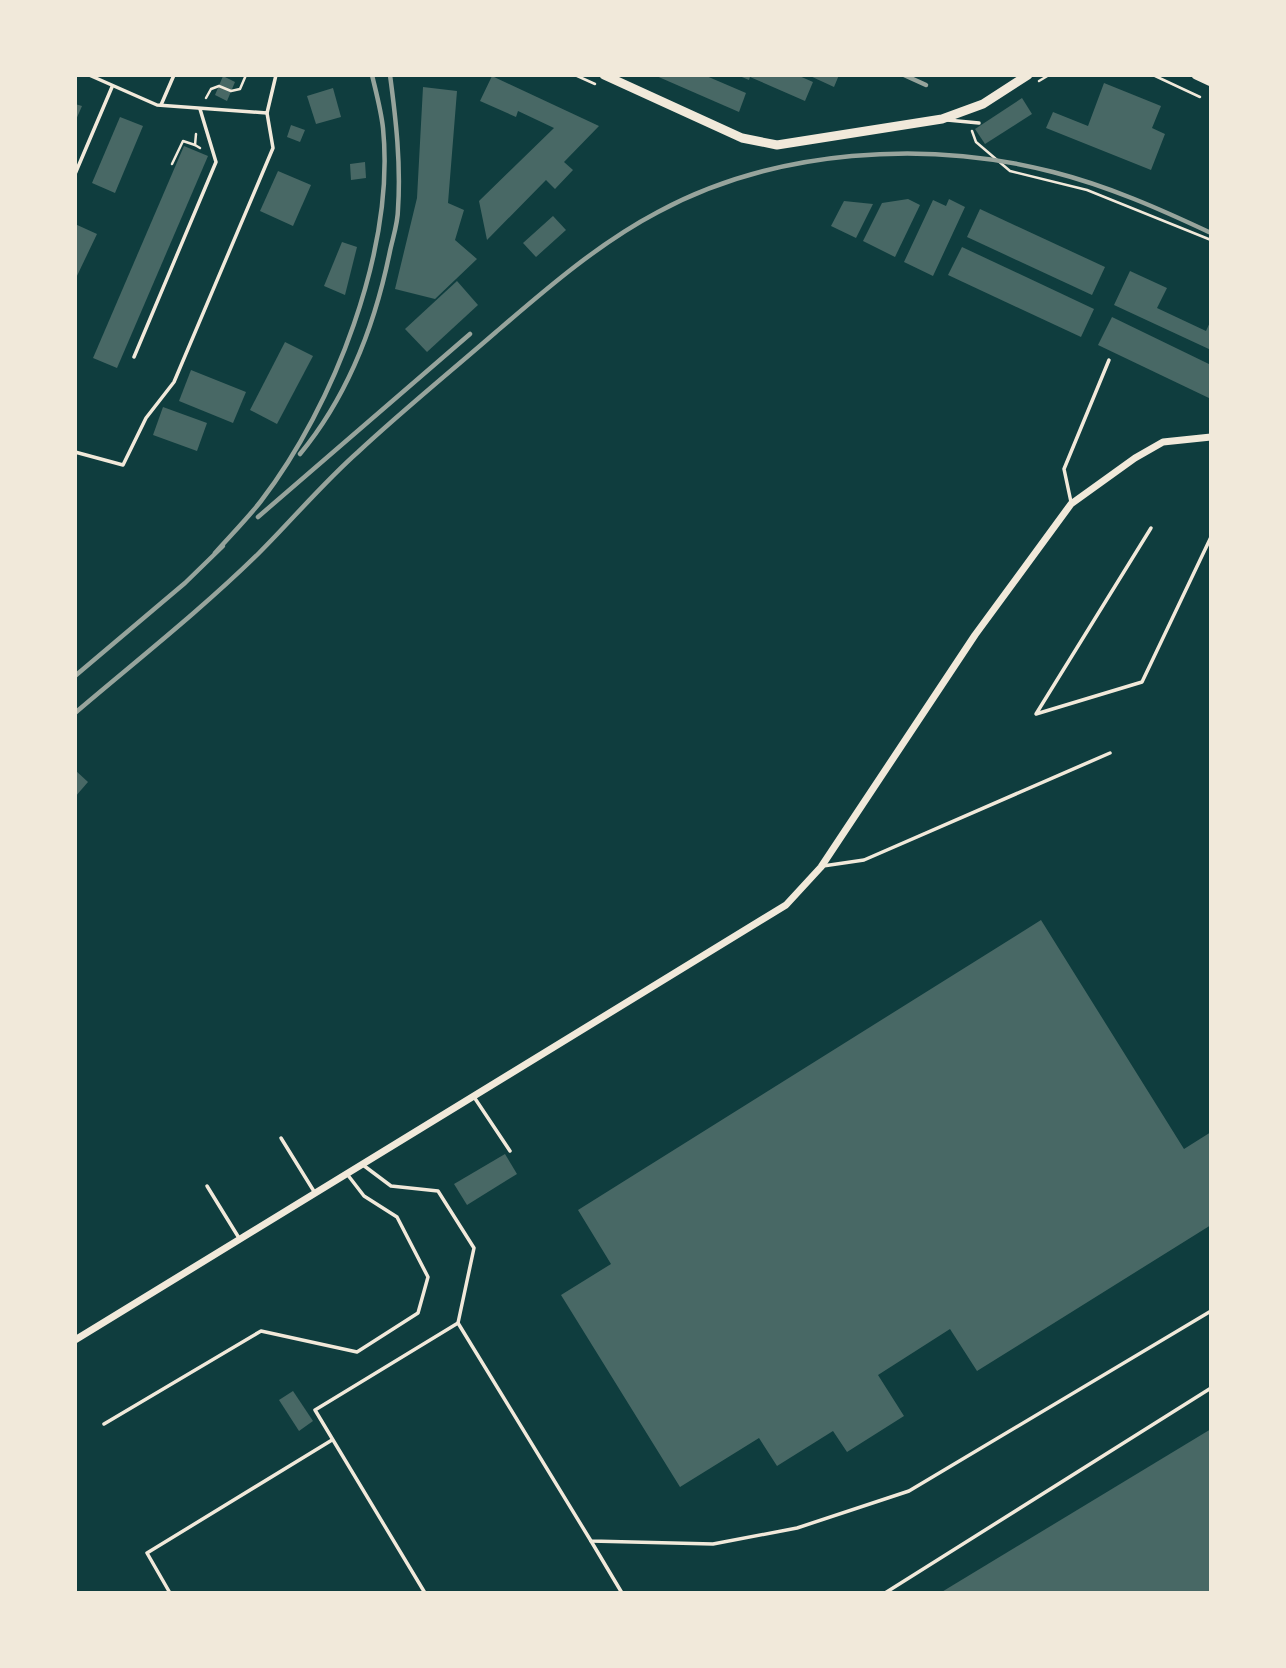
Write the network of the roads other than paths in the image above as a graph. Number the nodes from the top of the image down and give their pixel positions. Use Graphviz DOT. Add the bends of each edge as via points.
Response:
graph roads {
  1 [pos="89,75"];
  2 [pos="174,75"];
  3 [pos="276,75"];
  4 [pos="604,75"];
  5 [pos="1028,75"];
  6 [pos="1196,75"];
  7 [pos="1211,82"];
  8 [pos="112,87"];
  9 [pos="161,105"];
  10 [pos="200,108"];
  11 [pos="267,113"];
  12 [pos="942,119"];
  13 [pos="979,123"];
  14 [pos="75,174"];
  15 [pos="134,357"];
  16 [pos="1109,360"];
  17 [pos="1211,437"];
  18 [pos="75,452"];
  19 [pos="1071,504"];
  20 [pos="1151,528"];
  21 [pos="1211,537"];
  22 [pos="1110,753"];
  23 [pos="821,867"];
  24 [pos="473,1095"];
  25 [pos="281,1138"];
  26 [pos="510,1151"];
  27 [pos="363,1164"];
  28 [pos="347,1174"];
  29 [pos="207,1186"];
  30 [pos="315,1193"];
  31 [pos="239,1239"];
  32 [pos="1211,1311"];
  33 [pos="458,1323"];
  34 [pos="75,1340"];
  35 [pos="1211,1388"];
  36 [pos="104,1424"];
  37 [pos="333,1439"];
  38 [pos="591,1541"];
  39 [pos="170,1593"];
  40 [pos="425,1593"];
  41 [pos="622,1593"];
  42 [pos="885,1593"];
  1 -- 8 [label="lane"];
  2 -- 9 [label="lane"];
  3 -- 11 [label="lane"];
  4 -- 12 [label="street" via="760,143 777,145"];
  5 -- 12 [label="street" via="983,104"];
  6 -- 7 [label="street"];
  8 -- 9 [label="lane"];
  8 -- 14 [label="lane"];
  9 -- 10 [label="lane"];
  10 -- 11 [label="lane"];
  10 -- 15 [label="lane" via="216,162"];
  11 -- 18 [label="lane" via="274,148 174,382 146,418 123,465"];
  12 -- 13 [label="lane"];
  16 -- 19 [label="lane" via="1064,469"];
  17 -- 19 [label="street" via="1163,442"];
  19 -- 23 [label="street" via="975,635"];
  20 -- 21 [label="lane" via="1036,713 1142,682"];
  22 -- 23 [label="lane" via="864,860"];
  23 -- 24 [label="street" via="786,905"];
  24 -- 26 [label="lane"];
  24 -- 27 [label="street"];
  25 -- 30 [label="lane"];
  27 -- 28 [label="street"];
  27 -- 33 [label="lane" via="391,1186 438,1191 474,1248"];
  28 -- 30 [label="street"];
  28 -- 36 [label="lane" via="364,1196 397,1217 428,1278 418,1313 357,1352 261,1331"];
  29 -- 31 [label="lane"];
  30 -- 31 [label="street"];
  31 -- 34 [label="street"];
  32 -- 38 [label="lane" via="909,1490 797,1528 713,1544"];
  33 -- 37 [label="lane" via="315,1410"];
  33 -- 38 [label="lane"];
  35 -- 42 [label="lane"];
  37 -- 39 [label="lane" via="147,1553"];
  37 -- 40 [label="lane"];
  38 -- 41 [label="lane"];
}
